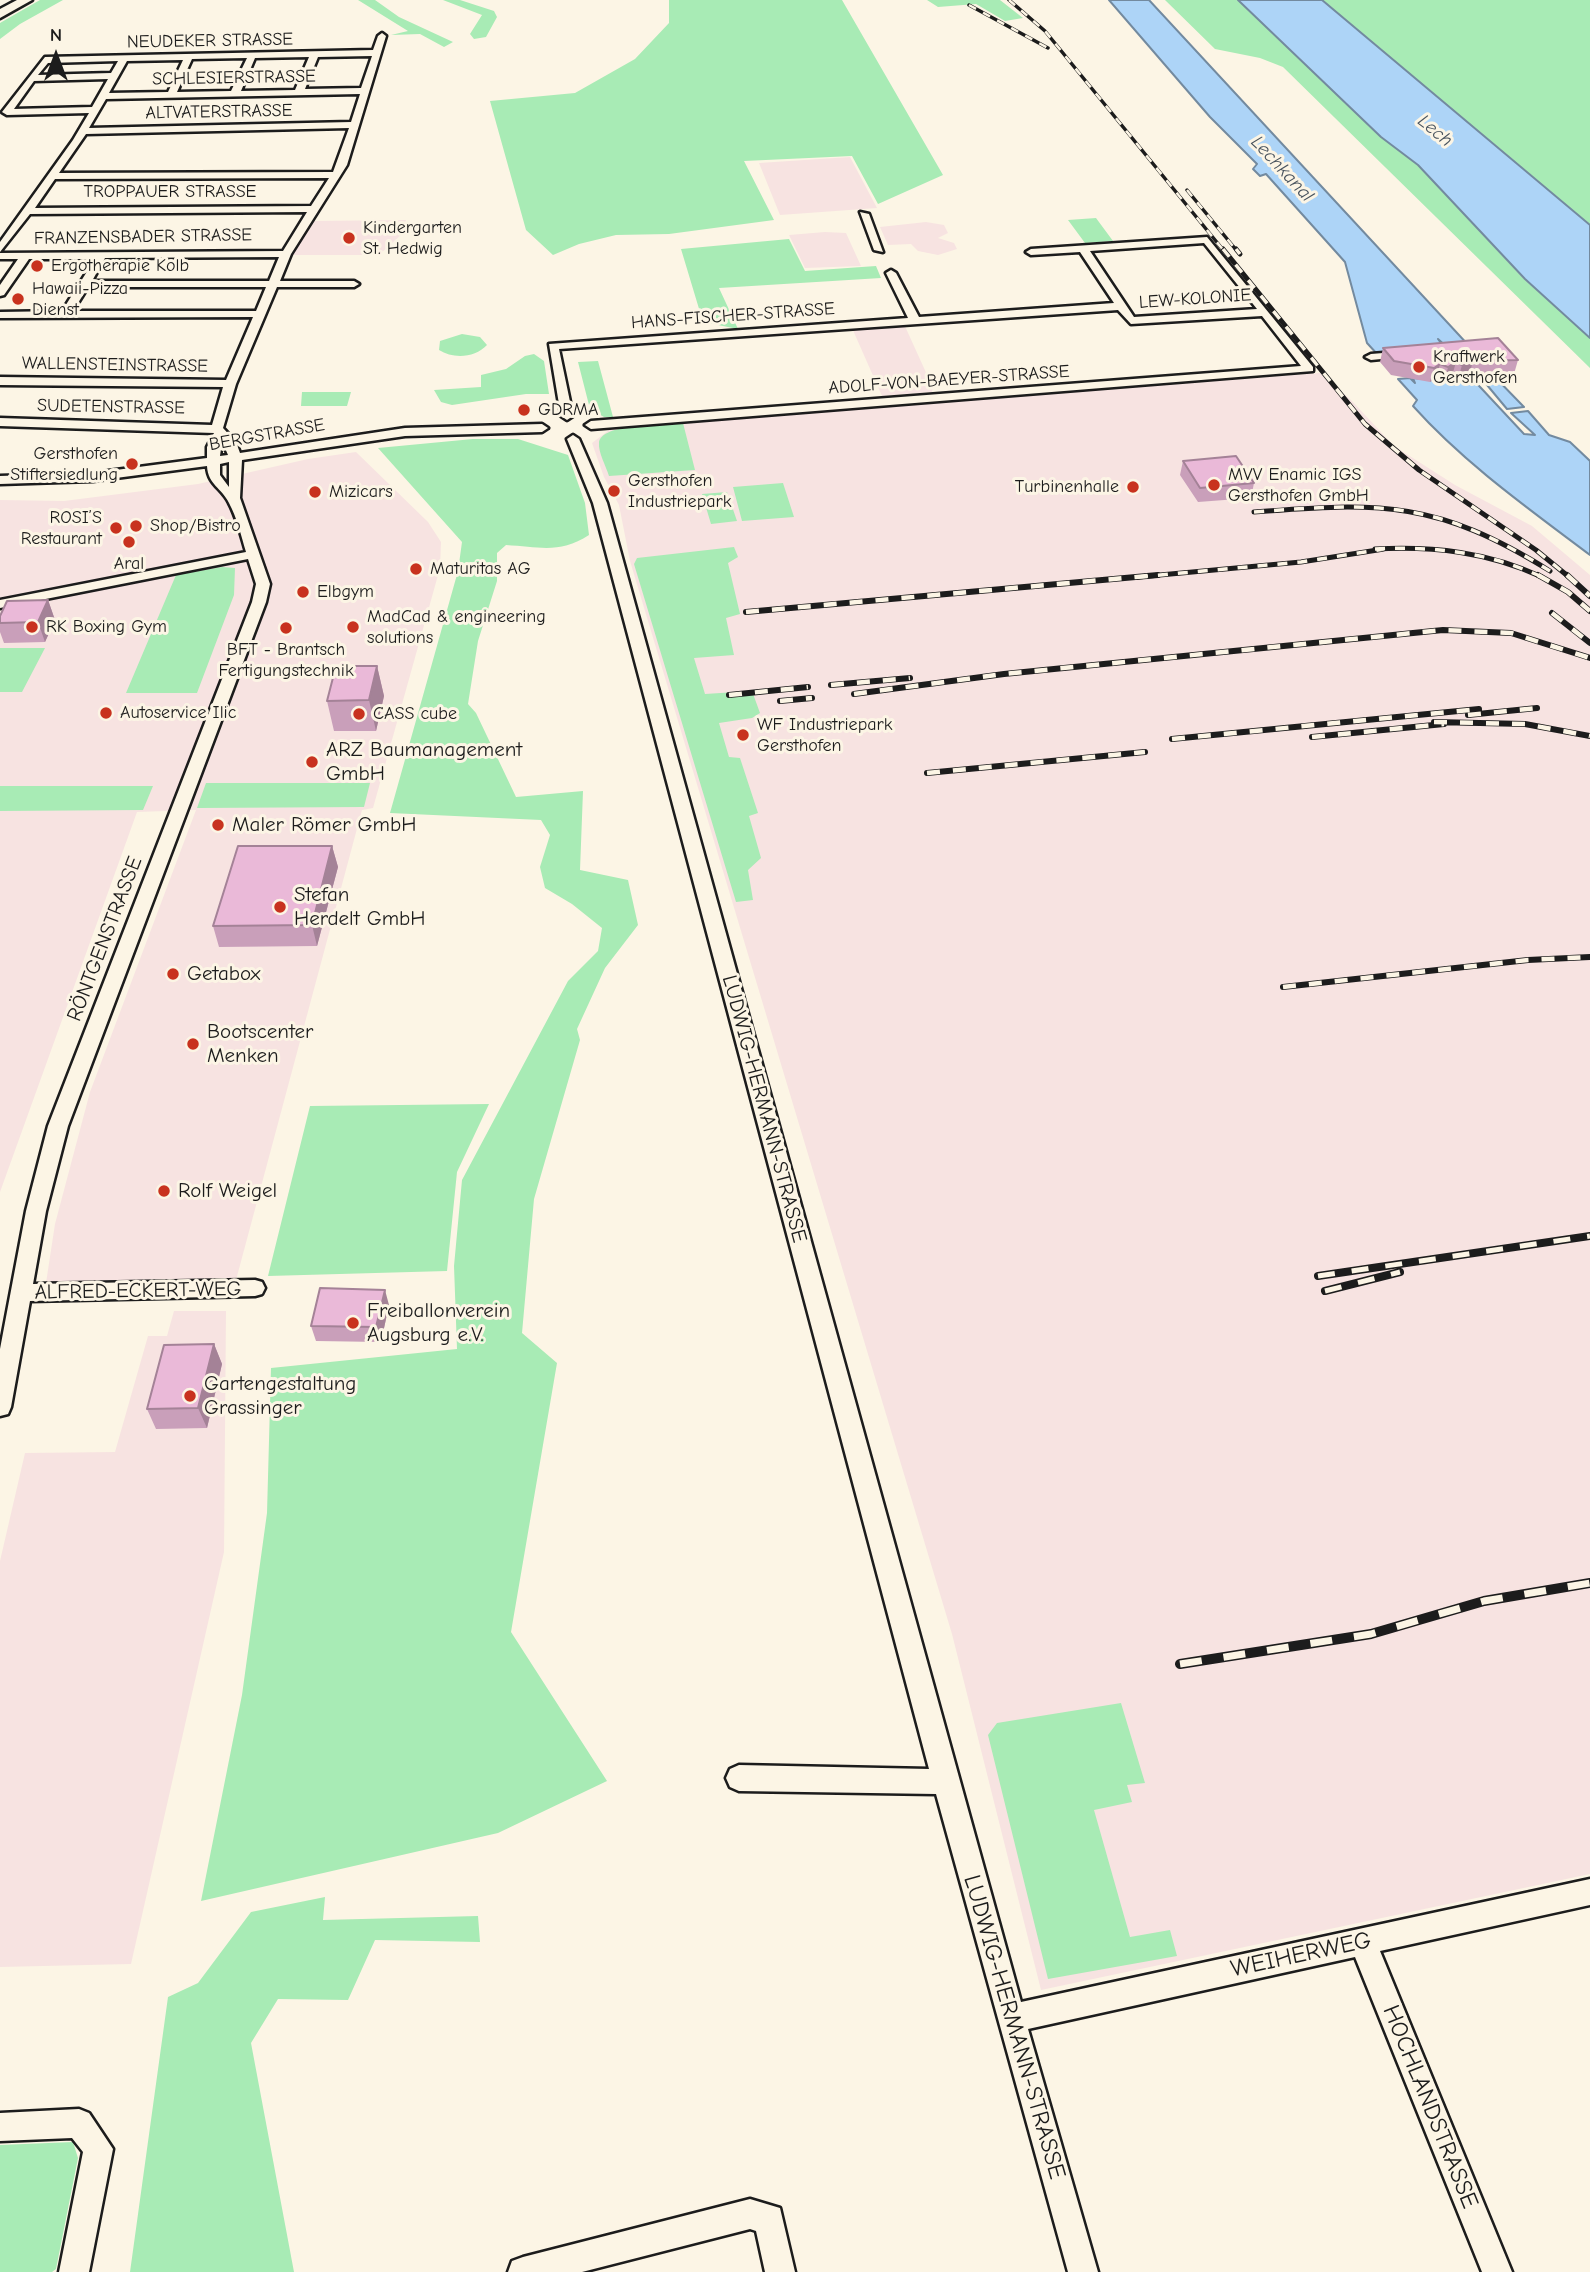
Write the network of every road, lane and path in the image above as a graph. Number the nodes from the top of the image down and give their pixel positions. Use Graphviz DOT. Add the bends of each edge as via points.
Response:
graph roads {
  1 [pos="10,0"];
  2 [pos="26,0"];
  3 [pos="0,5"];
  4 [pos="0,14"];
  5 [pos="382,36"];
  6 [pos="377,53"];
  7 [pos="314,55"];
  8 [pos="252,56"];
  9 [pos="189,57"];
  10 [pos="124,58"];
  11 [pos="113,76"];
  12 [pos="32,78"];
  13 [pos="366,91"];
  14 [pos="299,92"];
  15 [pos="234,93"];
  16 [pos="171,95"];
  17 [pos="103,96"];
  18 [pos="95,110"];
  19 [pos="356,125"];
  20 [pos="83,131"];
  21 [pos="233,160"];
  22 [pos="337,174"];
  23 [pos="225,175"];
  24 [pos="52,176"];
  25 [pos="314,209"];
  26 [pos="26,211"];
  27 [pos="864,214"];
  28 [pos="1083,248"];
  29 [pos="0,249"];
  30 [pos="879,250"];
  31 [pos="1031,252"];
  32 [pos="286,254"];
  33 [pos="102,255"];
  34 [pos="0,256"];
  35 [pos="26,256"];
  36 [pos="891,273"];
  37 [pos="273,283"];
  38 [pos="84,284"];
  39 [pos="354,284"];
  40 [pos="0,293"];
  41 [pos="1122,306"];
  42 [pos="1265,312"];
  43 [pos="260,314"];
  44 [pos="0,315"];
  45 [pos="65,315"];
  46 [pos="915,321"];
  47 [pos="553,346"];
  48 [pos="1424,353"];
  49 [pos="1371,357"];
  50 [pos="1309,369"];
  51 [pos="0,381"];
  52 [pos="230,384"];
  53 [pos="0,422"];
  54 [pos="561,428"];
  55 [pos="219,430"];
  56 [pos="234,459"];
  57 [pos="213,463"];
  58 [pos="0,480"];
  59 [pos="234,498"];
  60 [pos="254,554"];
  61 [pos="0,604"];
  62 [pos="255,1288"];
  63 [pos="20,1293"];
  64 [pos="0,1407"];
  65 [pos="739,1778"];
  66 [pos="945,1782"];
  67 [pos="1590,1892"];
  68 [pos="1363,1942"];
  69 [pos="1013,2018"];
  70 [pos="0,2127"];
  71 [pos="98,2149"];
  72 [pos="566,2267"];
  73 [pos="74,2272"];
  74 [pos="523,2272"];
  75 [pos="780,2272"];
  76 [pos="1083,2272"];
  77 [pos="1497,2272"];
  1 -- 3 [label="highway"];
  2 -- 4 [label="highway"];
  5 -- 6 [label="street"];
  6 -- 7 [label="street, NEUDEKER STRASSE"];
  6 -- 13 [label="street"];
  7 -- 8 [label="street, NEUDEKER STRASSE"];
  7 -- 14 [label="street"];
  8 -- 9 [label="street, NEUDEKER STRASSE"];
  8 -- 15 [label="street"];
  9 -- 10 [label="street, NEUDEKER STRASSE"];
  9 -- 16 [label="street"];
  10 -- 11 [label="street"];
  10 -- 12 [label="street, NEUDEKER STRASSE" via="45,60"];
  11 -- 12 [label="street"];
  11 -- 17 [label="street"];
  12 -- 18 [label="street" via="7,112"];
  13 -- 14 [label="street, SCHLESIERSTRASSE"];
  13 -- 19 [label="street"];
  14 -- 15 [label="street, SCHLESIERSTRASSE"];
  15 -- 16 [label="street, SCHLESIERSTRASSE"];
  16 -- 17 [label="street, SCHLESIERSTRASSE"];
  17 -- 18 [label="street"];
  18 -- 20 [label="street"];
  19 -- 20 [label="street, ALTVATERSTRASSE"];
  19 -- 22 [label="street"];
  20 -- 24 [label="street"];
  21 -- 23 [label="street"];
  22 -- 23 [label="street"];
  22 -- 25 [label="street"];
  23 -- 24 [label="street"];
  24 -- 26 [label="street"];
  25 -- 26 [label="street, TROPPAUER STRASSE"];
  25 -- 32 [label="street"];
  26 -- 29 [label="street"];
  27 -- 30 [label="street"];
  28 -- 31 [label="street, LEW-KOLONIE"];
  28 -- 41 [label="street, LEW-KOLONIE"];
  28 -- 42 [label="street, LEW-KOLONIE" via="1207,240"];
  32 -- 33 [label="street, FRANZENSBADER STRASSE"];
  32 -- 37 [label="street"];
  33 -- 35 [label="street, FRANZENSBADER STRASSE"];
  33 -- 38 [label="street"];
  34 -- 35 [label="street, FRANZENSBADER STRASSE"];
  35 -- 40 [label="street"];
  36 -- 46 [label="street"];
  37 -- 38 [label="street"];
  37 -- 39 [label="street"];
  37 -- 43 [label="street"];
  38 -- 45 [label="street"];
  41 -- 42 [label="street, LEW-KOLONIE" via="1131,321"];
  41 -- 46 [label="street, HANS-FISCHER-STRASSE"];
  42 -- 50 [label="street, LEW-KOLONIE"];
  43 -- 45 [label="street"];
  43 -- 52 [label="street"];
  44 -- 45 [label="street"];
  46 -- 47 [label="street, HANS-FISCHER-STRASSE"];
  47 -- 54 [label="street, LUDWIG-HERMANN-STRASSE"];
  48 -- 49 [label="street"];
  50 -- 54 [label="street, ADOLF-VON-BAEYER-STRASSE"];
  51 -- 52 [label="street, WALLENSTEINSTRASSE"];
  52 -- 55 [label="street"];
  53 -- 55 [label="street, SUDETENSTRASSE"];
  54 -- 56 [label="street, BERGSTRASSE" via="403,432"];
  54 -- 66 [label="street, LUDWIG-HERMANN-STRASSE" via="599,499"];
  55 -- 56 [label="street" via="228,437"];
  55 -- 57 [label="street"];
  56 -- 57 [label="street, BERGSTRASSE"];
  56 -- 59 [label="street, RÖNTGENSTRASSE" via="238,483"];
  57 -- 58 [label="street, BERGSTRASSE" via="109,478"];
  57 -- 59 [label="street, RÖNTGENSTRASSE" via="221,487"];
  59 -- 60 [label="street, RÖNTGENSTRASSE"];
  60 -- 61 [label="street"];
  60 -- 63 [label="street, RÖNTGENSTRASSE" via="263,584 259,602 58,1126"];
  62 -- 63 [label="street, ALFRED-ECKERT-WEG"];
  63 -- 64 [label="street, RÖNTGENSTRASSE"];
  65 -- 66 [label="street"];
  66 -- 69 [label="street, LUDWIG-HERMANN-STRASSE"];
  67 -- 68 [label="street, WEIHERWEG"];
  68 -- 69 [label="street, WEIHERWEG"];
  68 -- 77 [label="street, HOCHLANDSTRASSE"];
  69 -- 76 [label="street, LUDWIG-HERMANN-STRASSE"];
  70 -- 71 [label="street" via="79,2123"];
  71 -- 73 [label="street"];
  72 -- 74 [label="street"];
  72 -- 75 [label="street" via="750,2214 769,2219"];
}
